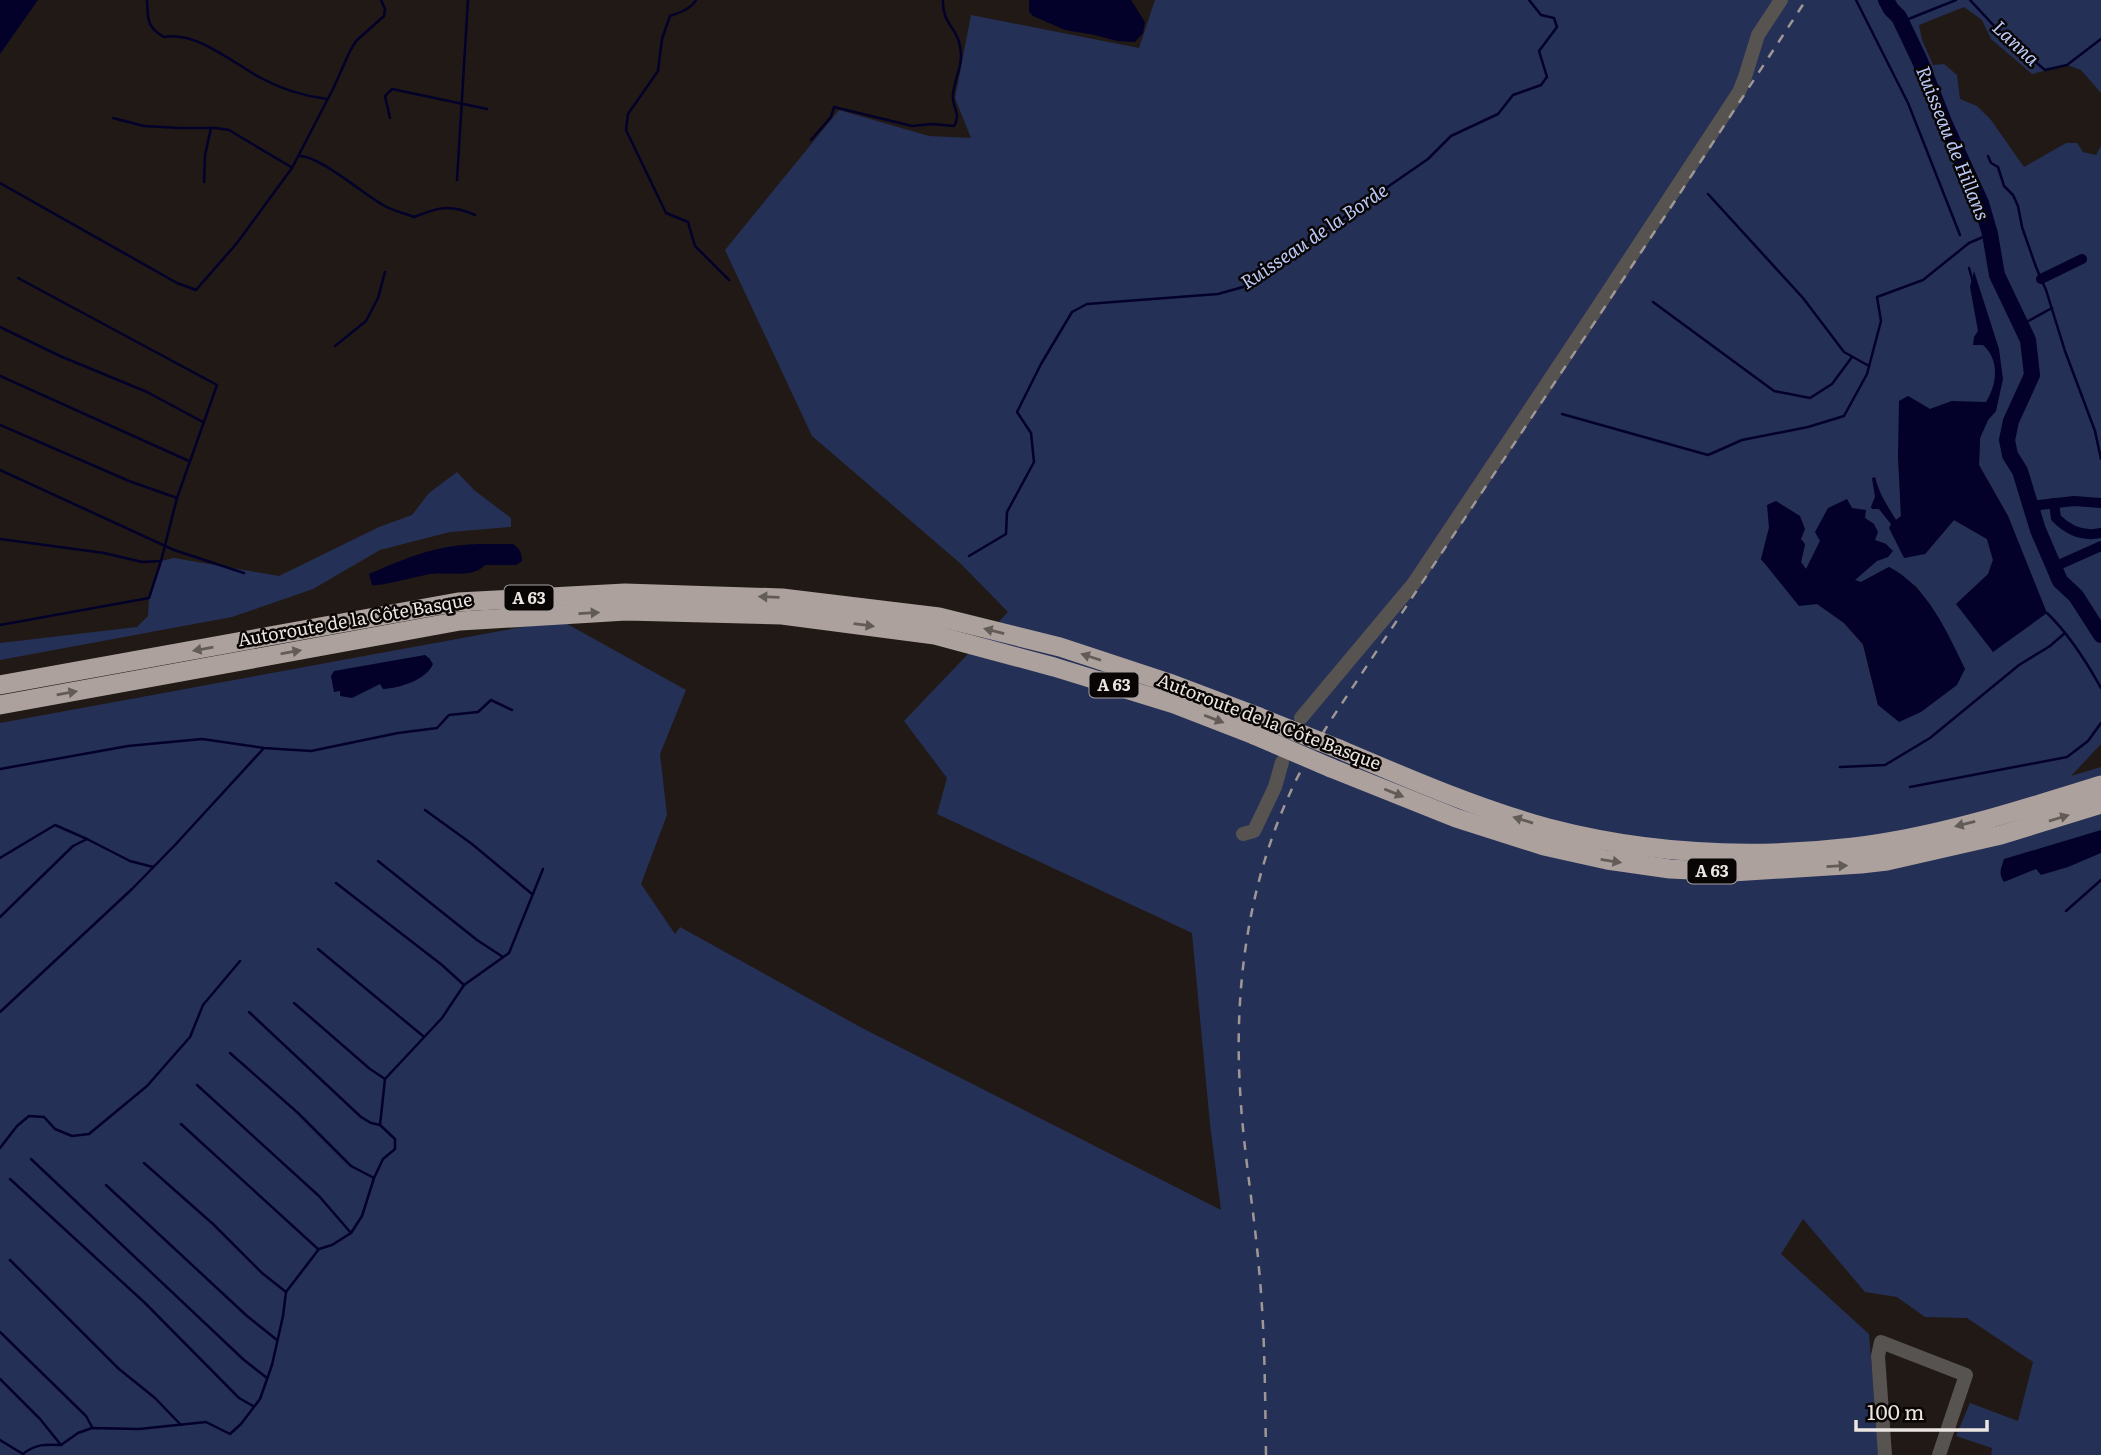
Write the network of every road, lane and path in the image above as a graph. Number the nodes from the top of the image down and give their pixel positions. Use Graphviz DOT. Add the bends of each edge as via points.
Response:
graph roads {
  1 [pos="1782,0"];
  2 [pos="0,685"];
  3 [pos="0,705"];
  4 [pos="1301,719"];
  5 [pos="1282,762"];
  6 [pos="2101,785"];
  7 [pos="2101,804"];
  8 [pos="1243,834"];
  9 [pos="1885,1455"];
  10 [pos="1939,1455"];
  1 -- 4 [label="street" via="1758,35 1745,77 1729,107 1414,583"];
  6 -- 2 [label="highway, Autoroute de la Côte Basque / A 63, one-way, bridge" via="2003,814 1853,847 1732,855 1611,842 1548,828 1443,793 1169,682 1060,647 939,617 782,598 612,593 458,602"];
  3 -- 7 [label="highway, Autoroute de la Côte Basque / A 63, one-way, bridge" via="460,621 626,611 782,615 935,635 1054,667 1174,704 1456,818 1607,860 1720,872 1861,864 2001,835"];
  5 -- 8 [label="street" via="1254,831"];
  9 -- 10 [label="street" via="1881,1342 1966,1375"];
}
